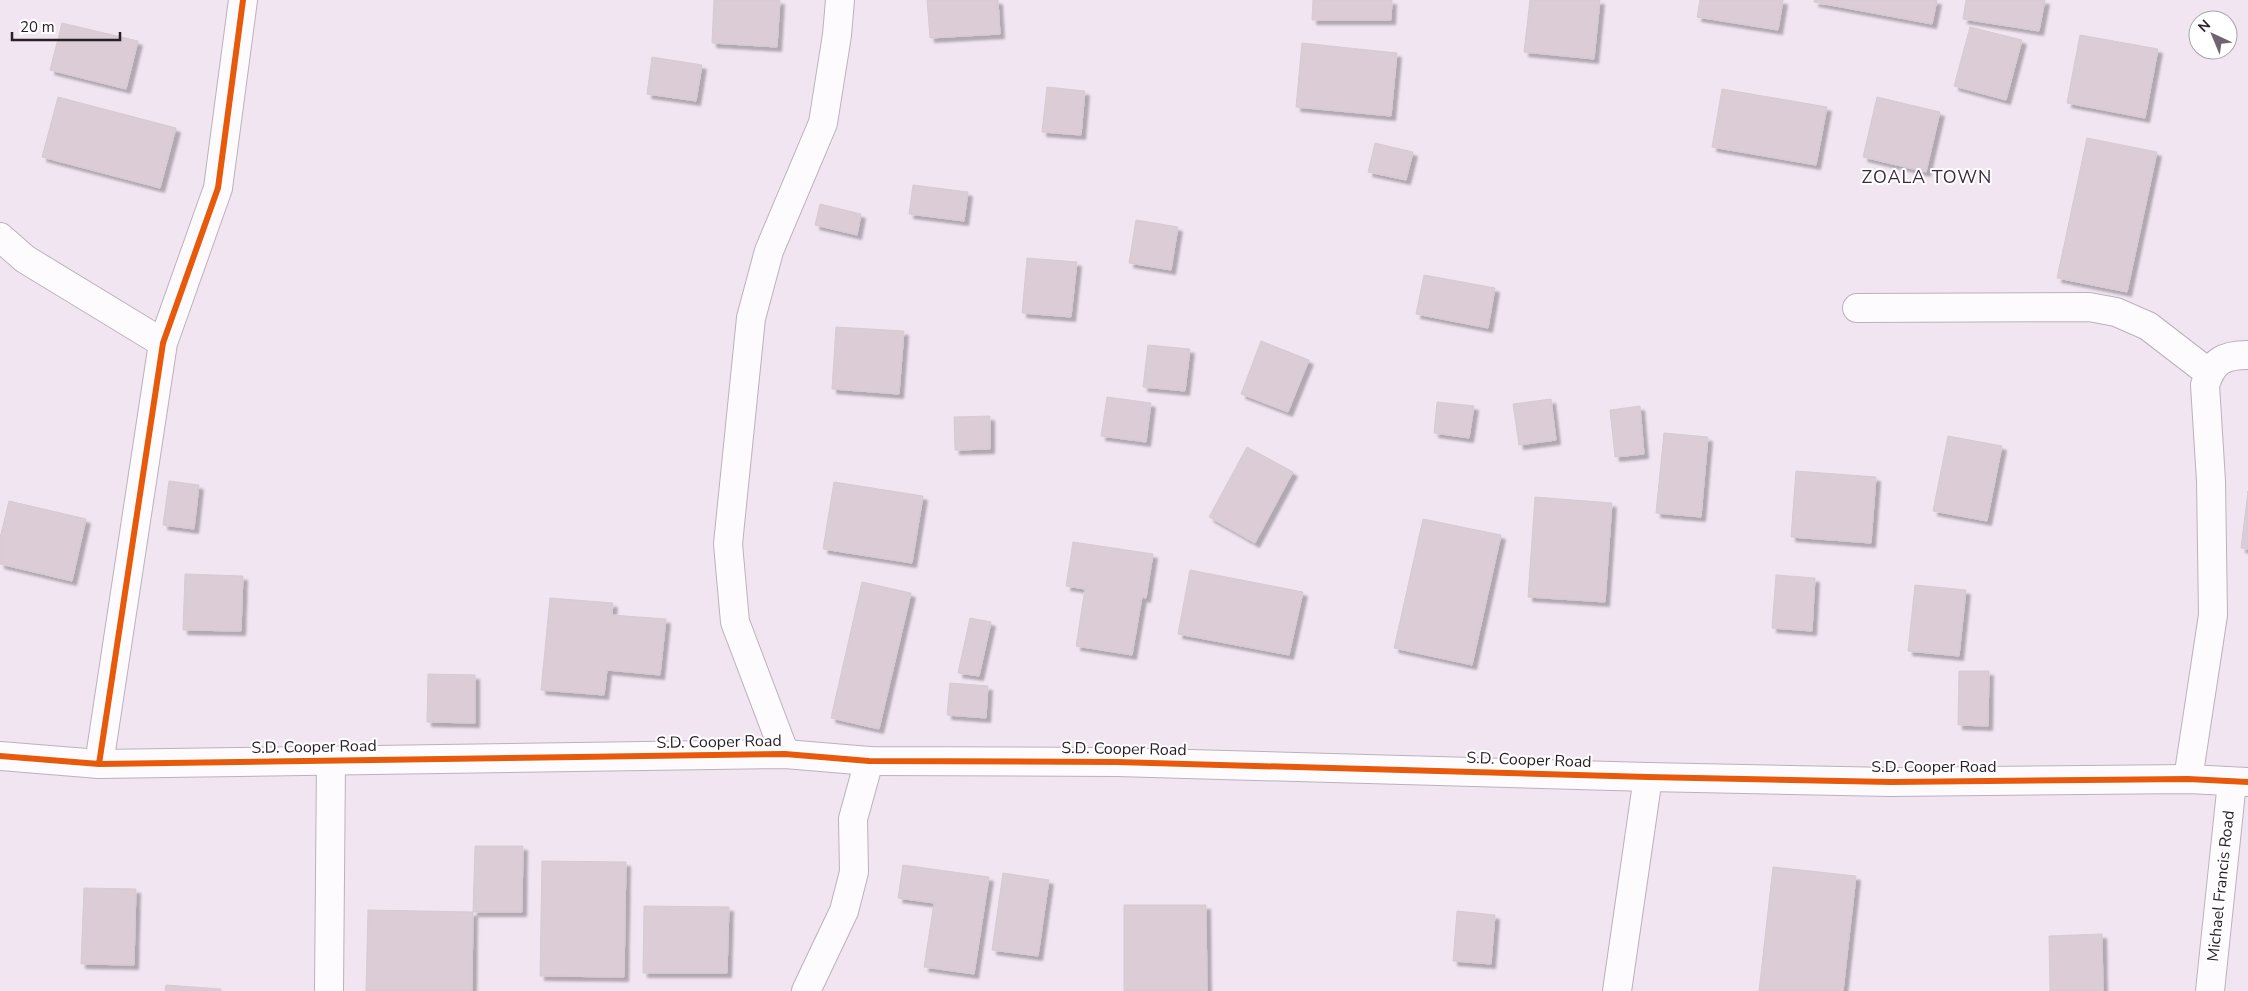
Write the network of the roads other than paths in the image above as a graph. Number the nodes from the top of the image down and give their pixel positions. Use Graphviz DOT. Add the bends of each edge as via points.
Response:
graph roads {
  1 [pos="243,0"];
  2 [pos="840,0"];
  3 [pos="0,237"];
  4 [pos="1857,308"];
  5 [pos="163,343"];
  6 [pos="2248,355"];
  7 [pos="2209,373"];
  8 [pos="785,754"];
  9 [pos="0,756"];
  10 [pos="331,761"];
  11 [pos="869,761"];
  12 [pos="99,764"];
  13 [pos="1648,777"];
  14 [pos="2188,779"];
  15 [pos="2240,782"];
  16 [pos="329,991"];
  17 [pos="806,991"];
  18 [pos="1617,991"];
  19 [pos="2210,991"];
  1 -- 5 [label="street" via="218,188"];
  2 -- 8 [label="street" via="823,123 769,251 751,318 728,544 734,622"];
  3 -- 5 [label="street" via="25,259"];
  4 -- 7 [label="street" via="2089,307 2116,312 2148,326"];
  5 -- 12 [label="street"];
  6 -- 7 [label="street" via="2232,355 2219,361"];
  7 -- 14 [label="street" via="2205,385 2211,481 2213,615"];
  8 -- 10 [label="street, S.D. Cooper Road"];
  8 -- 11 [label="street, S.D. Cooper Road"];
  9 -- 12 [label="street, S.D. Cooper Road"];
  10 -- 12 [label="street, S.D. Cooper Road"];
  10 -- 16 [label="street"];
  11 -- 13 [label="street, S.D. Cooper Road" via="1117,762"];
  11 -- 17 [label="street" via="853,819 854,872 844,911"];
  13 -- 14 [label="street, S.D. Cooper Road" via="1891,782"];
  13 -- 18 [label="street"];
  14 -- 15 [label="street, S.D. Cooper Road"];
  15 -- 19 [label="street, Michael Francis Road"];
}
